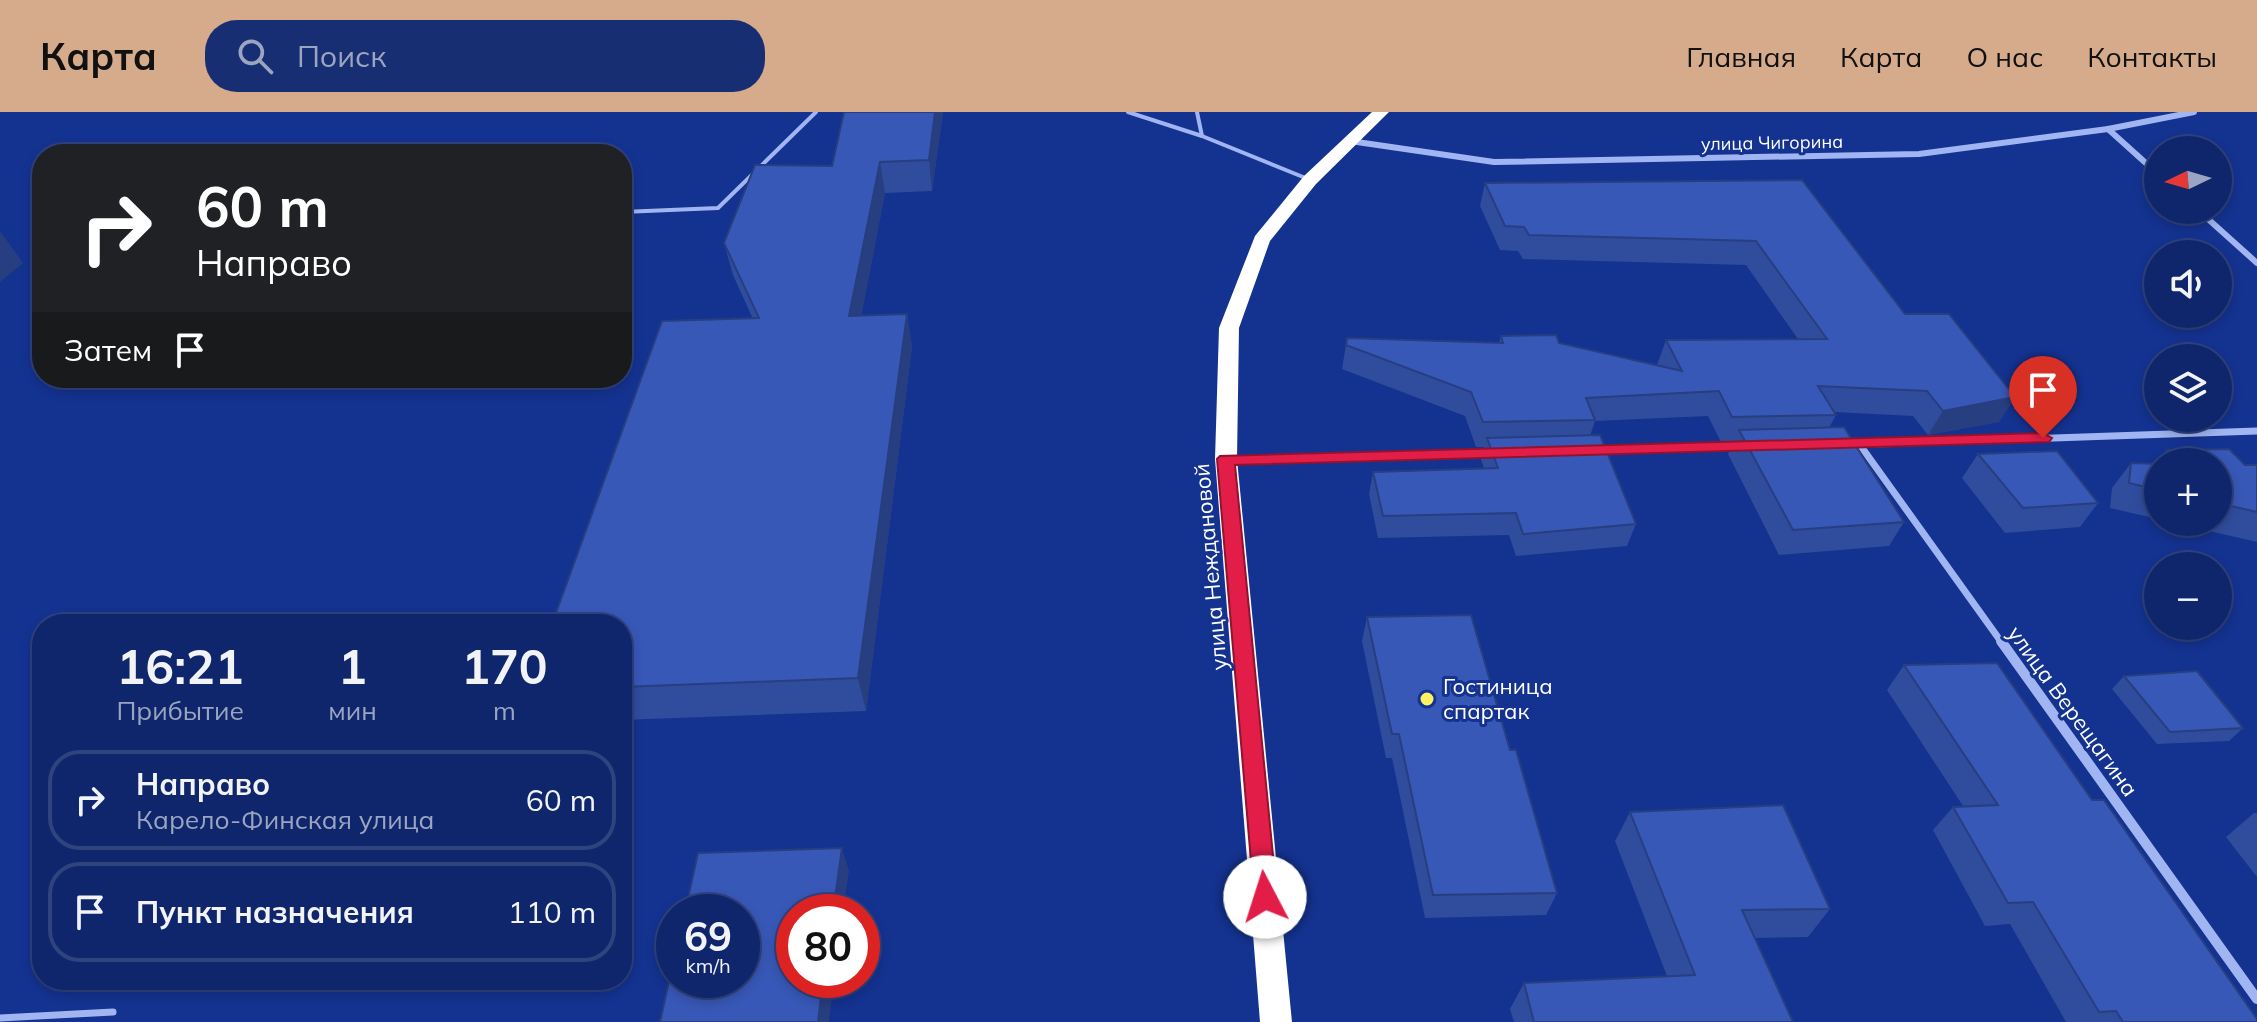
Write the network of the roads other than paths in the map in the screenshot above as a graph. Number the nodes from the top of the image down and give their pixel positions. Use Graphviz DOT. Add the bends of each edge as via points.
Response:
graph roads {
  1 [pos="816,112"];
  2 [pos="1128,112"];
  3 [pos="1197,112"];
  4 [pos="1381,112"];
  5 [pos="2194,112"];
  6 [pos="2108,129"];
  7 [pos="1202,136"];
  8 [pos="1350,141"];
  9 [pos="2144,161"];
  10 [pos="1310,180"];
  11 [pos="632,212"];
  12 [pos="2214,224"];
  13 [pos="2257,263"];
  14 [pos="2257,431"];
  15 [pos="1829,445"];
  16 [pos="1860,445"];
  17 [pos="1749,447"];
  18 [pos="1591,451"];
  19 [pos="1495,453"];
  20 [pos="1226,459"];
  21 [pos="2257,999"];
  22 [pos="113,1012"];
  23 [pos="0,1018"];
  24 [pos="1276,1022"];
  1 -- 11 [label="lane" via="718,208"];
  2 -- 7 [label="lane"];
  3 -- 7 [label="lane"];
  4 -- 8 [label="highway, улица Неждановой"];
  5 -- 6 [label="street, улица Чигорина"];
  6 -- 8 [label="street, улица Чигорина" via="1919,154 1494,162"];
  6 -- 9 [label="street"];
  7 -- 10 [label="lane"];
  8 -- 10 [label="highway, улица Неждановой"];
  10 -- 20 [label="highway, улица Неждановой" via="1261,240 1229,328"];
  12 -- 13 [label="street"];
  14 -- 16 [label="street"];
  15 -- 16 [label="street"];
  16 -- 21 [label="street, улица Верещагина"];
  17 -- 18 [label="street"];
  19 -- 20 [label="street"];
  20 -- 24 [label="highway, улица Неждановой"];
  22 -- 23 [label="lane"];
}
